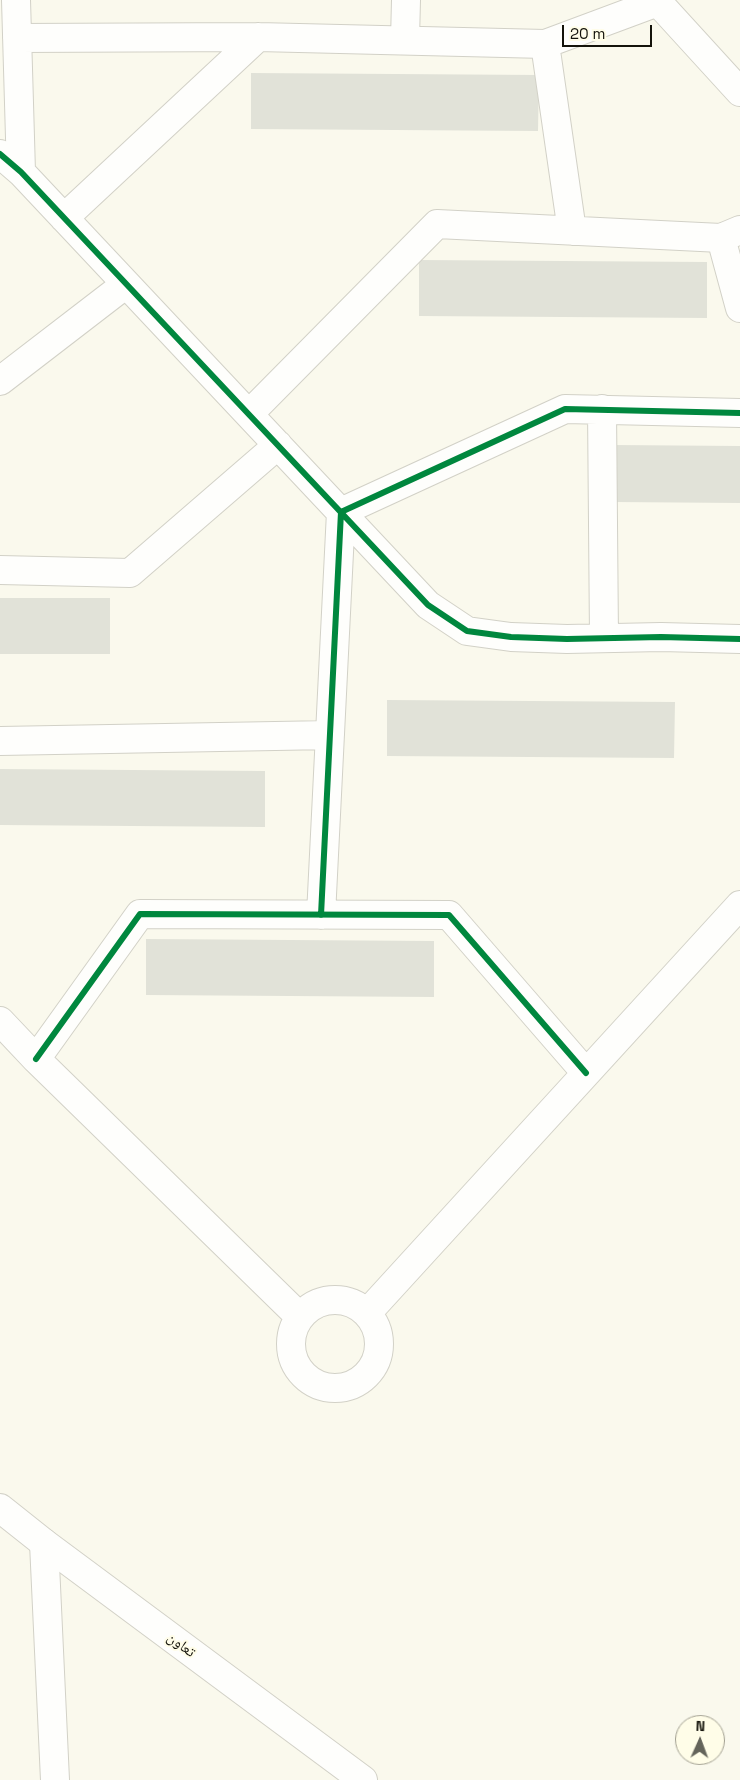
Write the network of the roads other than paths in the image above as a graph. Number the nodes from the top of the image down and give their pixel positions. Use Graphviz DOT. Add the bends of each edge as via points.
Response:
graph roads {
  1 [pos="16,0"];
  2 [pos="406,0"];
  3 [pos="657,1"];
  4 [pos="258,37"];
  5 [pos="18,38"];
  6 [pos="406,40"];
  7 [pos="545,44"];
  8 [pos="740,92"];
  9 [pos="0,154"];
  10 [pos="21,172"];
  11 [pos="64,218"];
  12 [pos="572,231"];
  13 [pos="730,234"];
  14 [pos="126,284"];
  15 [pos="740,308"];
  16 [pos="0,381"];
  17 [pos="602,409"];
  18 [pos="740,413"];
  19 [pos="249,414"];
  20 [pos="278,446"];
  21 [pos="341,512"];
  22 [pos="0,570"];
  23 [pos="604,638"];
  24 [pos="740,640"];
  25 [pos="330,734"];
  26 [pos="0,741"];
  27 [pos="740,905"];
  28 [pos="321,915"];
  29 [pos="0,1021"];
  30 [pos="36,1060"];
  31 [pos="586,1073"];
  32 [pos="368,1312"];
  33 [pos="300,1317"];
  34 [pos="0,1508"];
  35 [pos="44,1543"];
  36 [pos="55,1780"];
  37 [pos="363,1780"];
  1 -- 5 [label="street"];
  2 -- 6 [label="street"];
  3 -- 7 [label="street"];
  3 -- 8 [label="street"];
  4 -- 5 [label="street"];
  4 -- 6 [label="street"];
  4 -- 11 [label="street"];
  5 -- 10 [label="street"];
  6 -- 7 [label="street"];
  7 -- 12 [label="street"];
  9 -- 10 [label="street"];
  10 -- 11 [label="street"];
  11 -- 14 [label="street"];
  12 -- 13 [label="street"];
  12 -- 19 [label="street" via="437,224"];
  13 -- 15 [label="street"];
  14 -- 16 [label="street"];
  14 -- 19 [label="street"];
  17 -- 18 [label="street"];
  17 -- 21 [label="street" via="565,408"];
  17 -- 23 [label="street"];
  19 -- 20 [label="street"];
  20 -- 21 [label="street"];
  20 -- 22 [label="street" via="130,573"];
  21 -- 23 [label="street" via="428,605 467,631 511,637"];
  21 -- 25 [label="street"];
  23 -- 24 [label="street"];
  25 -- 26 [label="street"];
  25 -- 28 [label="street"];
  27 -- 31 [label="street"];
  28 -- 30 [label="street" via="140,914"];
  28 -- 31 [label="street" via="449,915"];
  29 -- 30 [label="street"];
  30 -- 33 [label="street"];
  31 -- 32 [label="street"];
  32 -- 33 [label="street" via="339,1299 320,1303"];
  32 -- 33 [label="street" via="380,1332 379,1353 372,1370 341,1388 323,1388 306,1379 294,1362 292,1336"];
  34 -- 35 [label="street, تعاون"];
  35 -- 36 [label="street"];
  35 -- 37 [label="street, تعاون"];
}
